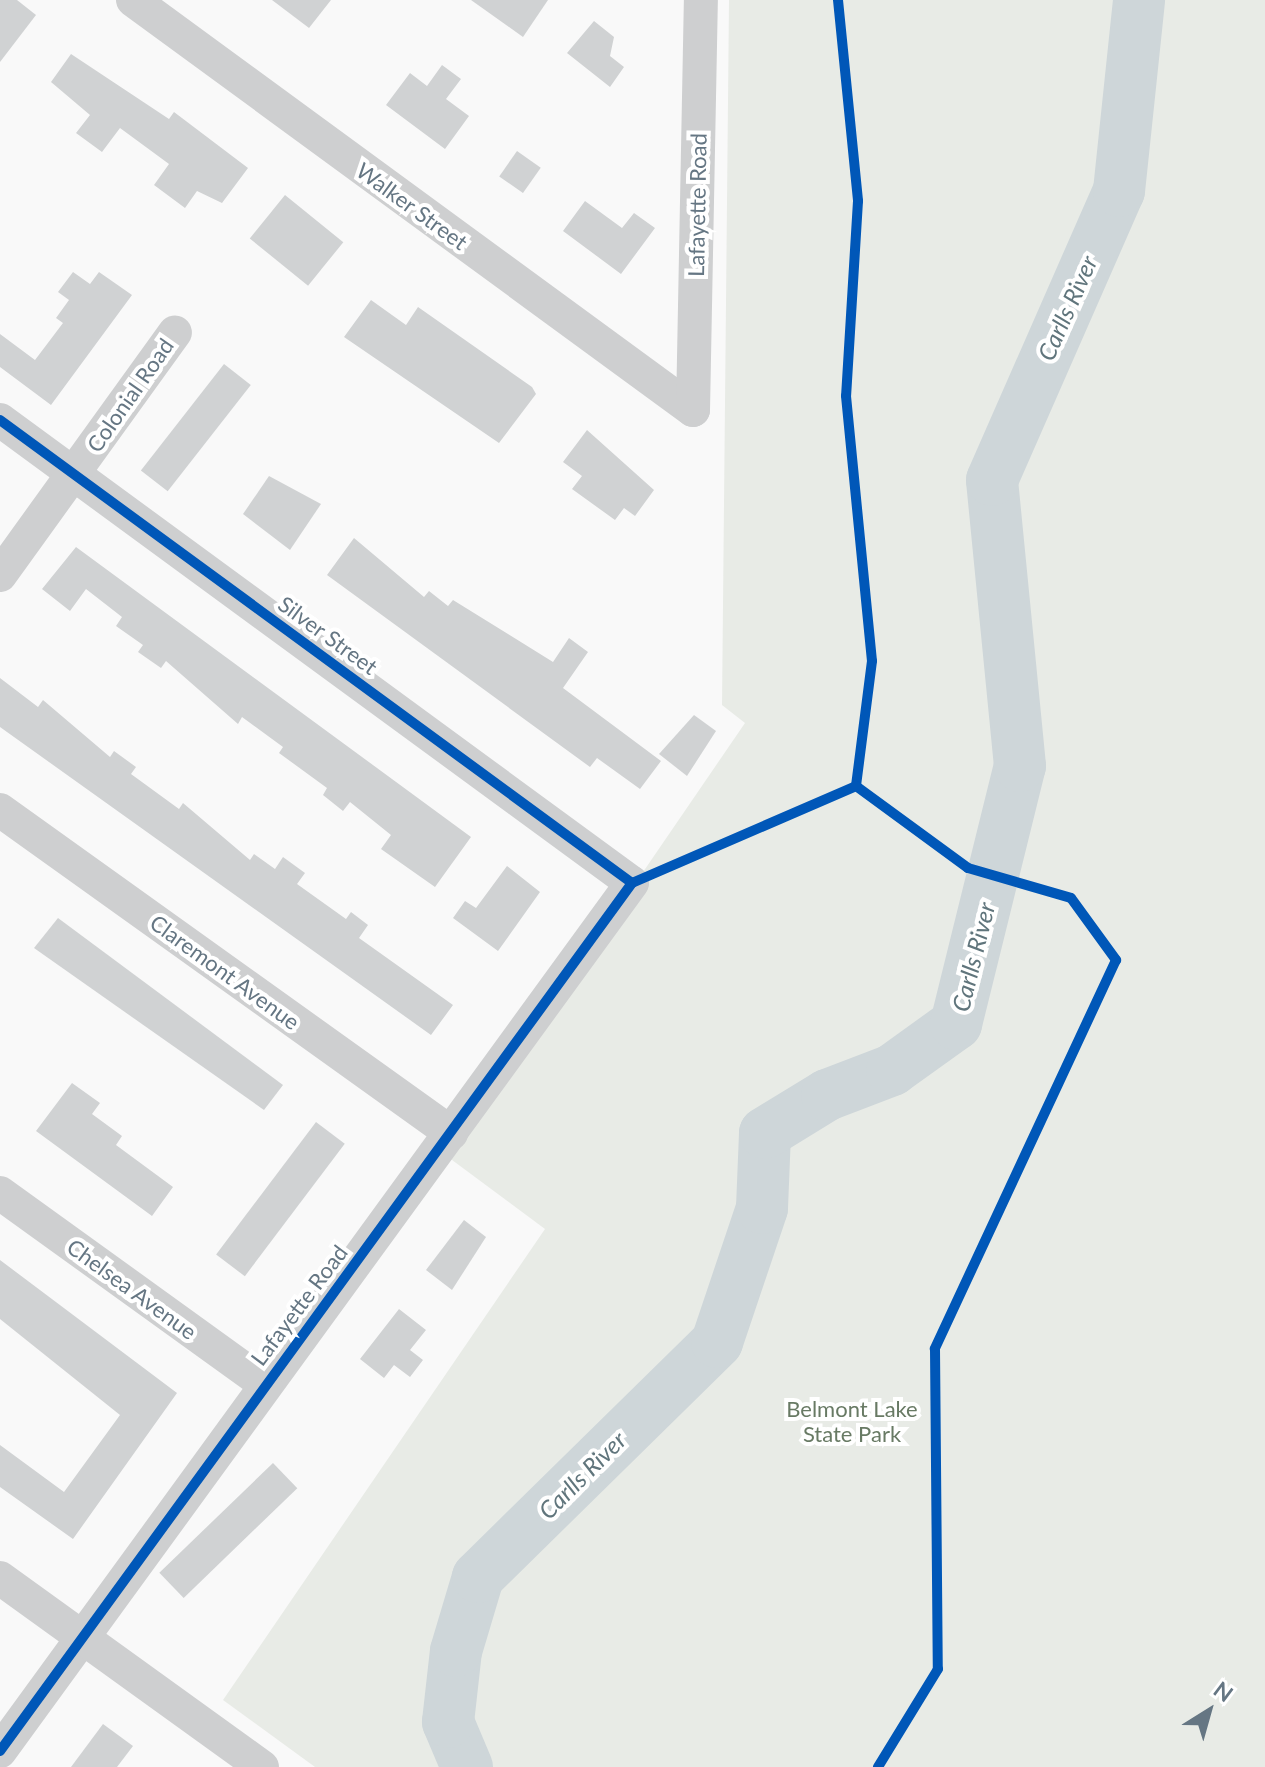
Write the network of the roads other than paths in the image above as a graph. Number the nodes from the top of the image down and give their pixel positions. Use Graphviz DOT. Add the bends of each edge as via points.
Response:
graph roads {
  1 [pos="133,0"];
  2 [pos="696,4"];
  3 [pos="175,332"];
  4 [pos="693,410"];
  5 [pos="0,420"];
  6 [pos="74,474"];
  7 [pos="0,575"];
  8 [pos="0,810"];
  9 [pos="632,883"];
  10 [pos="451,1133"];
  11 [pos="0,1193"];
  12 [pos="265,1384"];
  13 [pos="0,1578"];
  14 [pos="82,1638"];
  15 [pos="0,1751"];
  16 [pos="262,1767"];
  1 -- 4 [label="street, Walker Street"];
  2 -- 4 [label="street, Lafayette Road"];
  3 -- 6 [label="street, Colonial Road"];
  5 -- 6 [label="street, Silver Street"];
  6 -- 7 [label="street, Colonial Road"];
  6 -- 9 [label="street, Silver Street"];
  8 -- 10 [label="street, Claremont Avenue"];
  9 -- 10 [label="street, Lafayette Road"];
  10 -- 12 [label="street, Lafayette Road"];
  11 -- 12 [label="street, Chelsea Avenue"];
  12 -- 14 [label="street, Lafayette Road"];
  13 -- 14 [label="street"];
  14 -- 15 [label="street, Lafayette Road"];
  14 -- 16 [label="street"];
}
